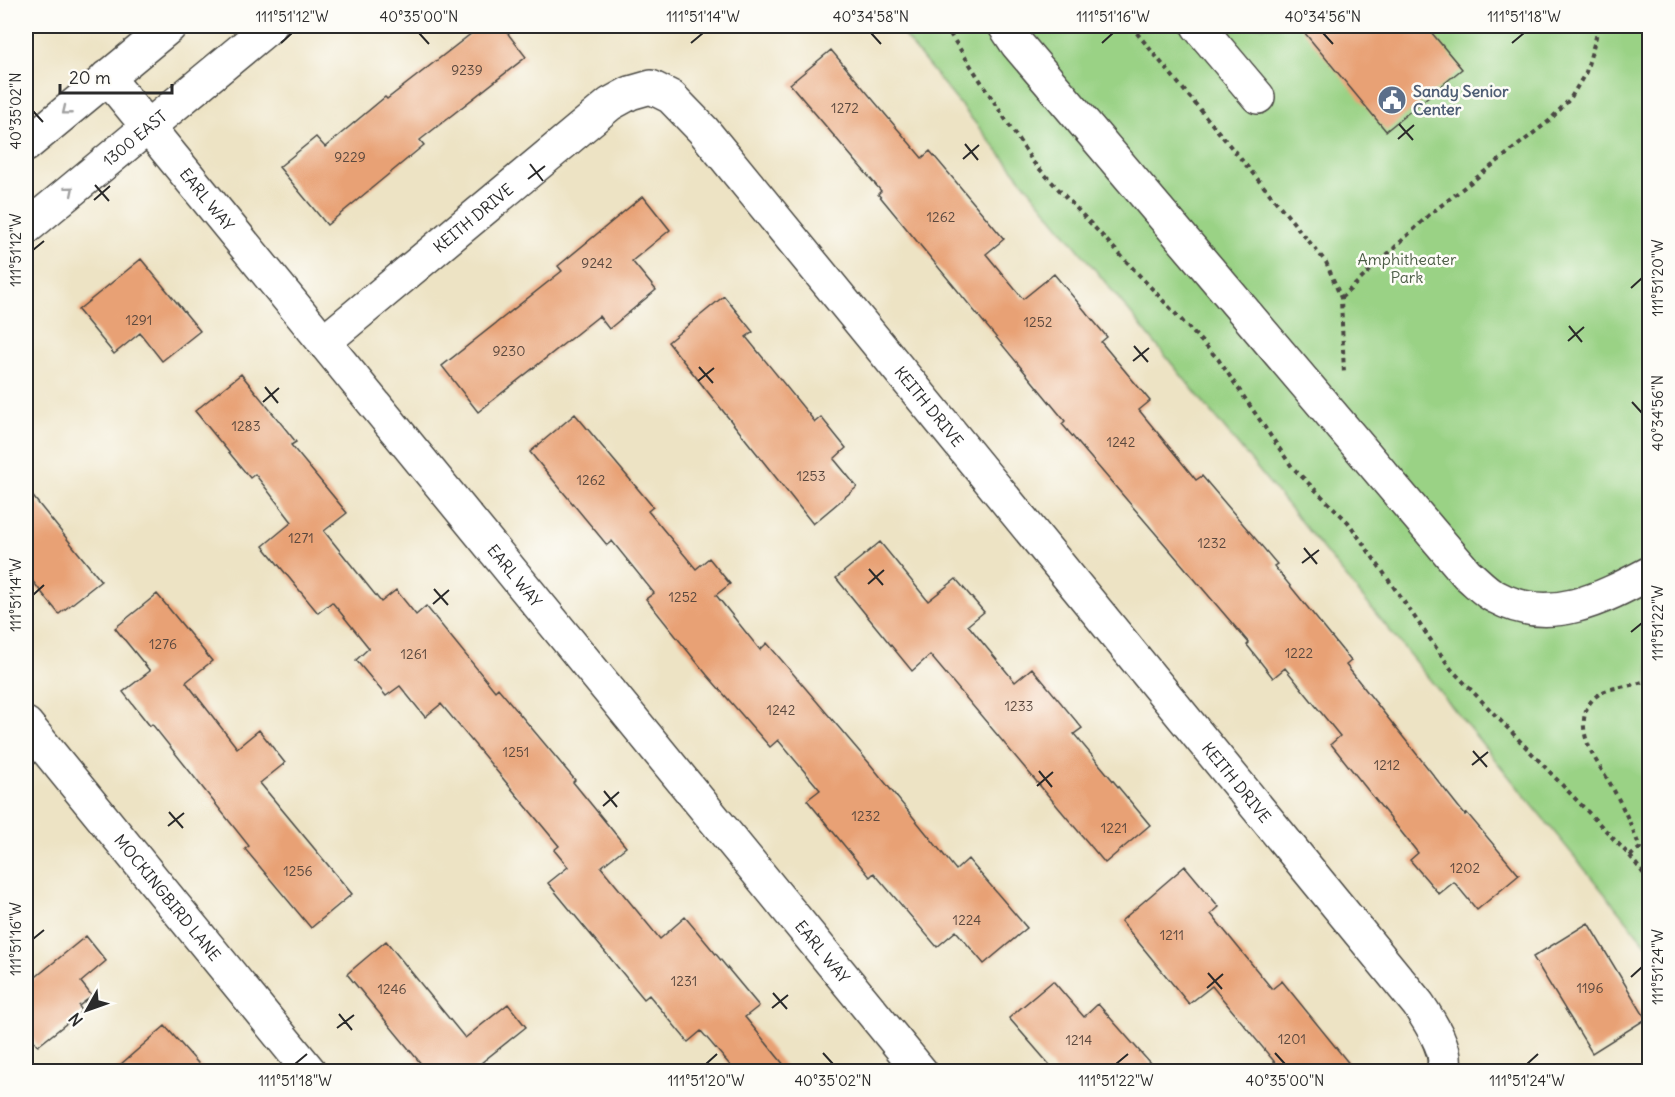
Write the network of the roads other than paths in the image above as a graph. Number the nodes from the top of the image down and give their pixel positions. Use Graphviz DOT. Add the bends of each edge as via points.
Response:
graph roads {
  1 [pos="270,26"];
  2 [pos="1005,26"];
  3 [pos="1198,26"];
  4 [pos="157,30"];
  5 [pos="107,78"];
  6 [pos="1258,97"];
  7 [pos="147,126"];
  8 [pos="26,145"];
  9 [pos="26,228"];
  10 [pos="324,342"];
  11 [pos="1650,573"];
  12 [pos="26,723"];
  13 [pos="1443,1069"];
  14 [pos="310,1071"];
  15 [pos="921,1071"];
  1 -- 7 [label="street, 1300 EAST"];
  2 -- 11 [label="street" via="1467,574 1495,597 1531,609 1567,609 1610,594"];
  3 -- 6 [label="street"];
  4 -- 5 [label="street"];
  5 -- 7 [label="street, EARL WAY"];
  5 -- 8 [label="street, one-way"];
  9 -- 7 [label="street, 1300 EAST, one-way"];
  7 -- 10 [label="street, EARL WAY"];
  10 -- 13 [label="street, KEITH DRIVE" via="610,104 651,87 671,97 704,130 1418,1004 1441,1045"];
  10 -- 15 [label="street, EARL WAY"];
  12 -- 14 [label="street, MOCKINGBIRD LANE"];
}
